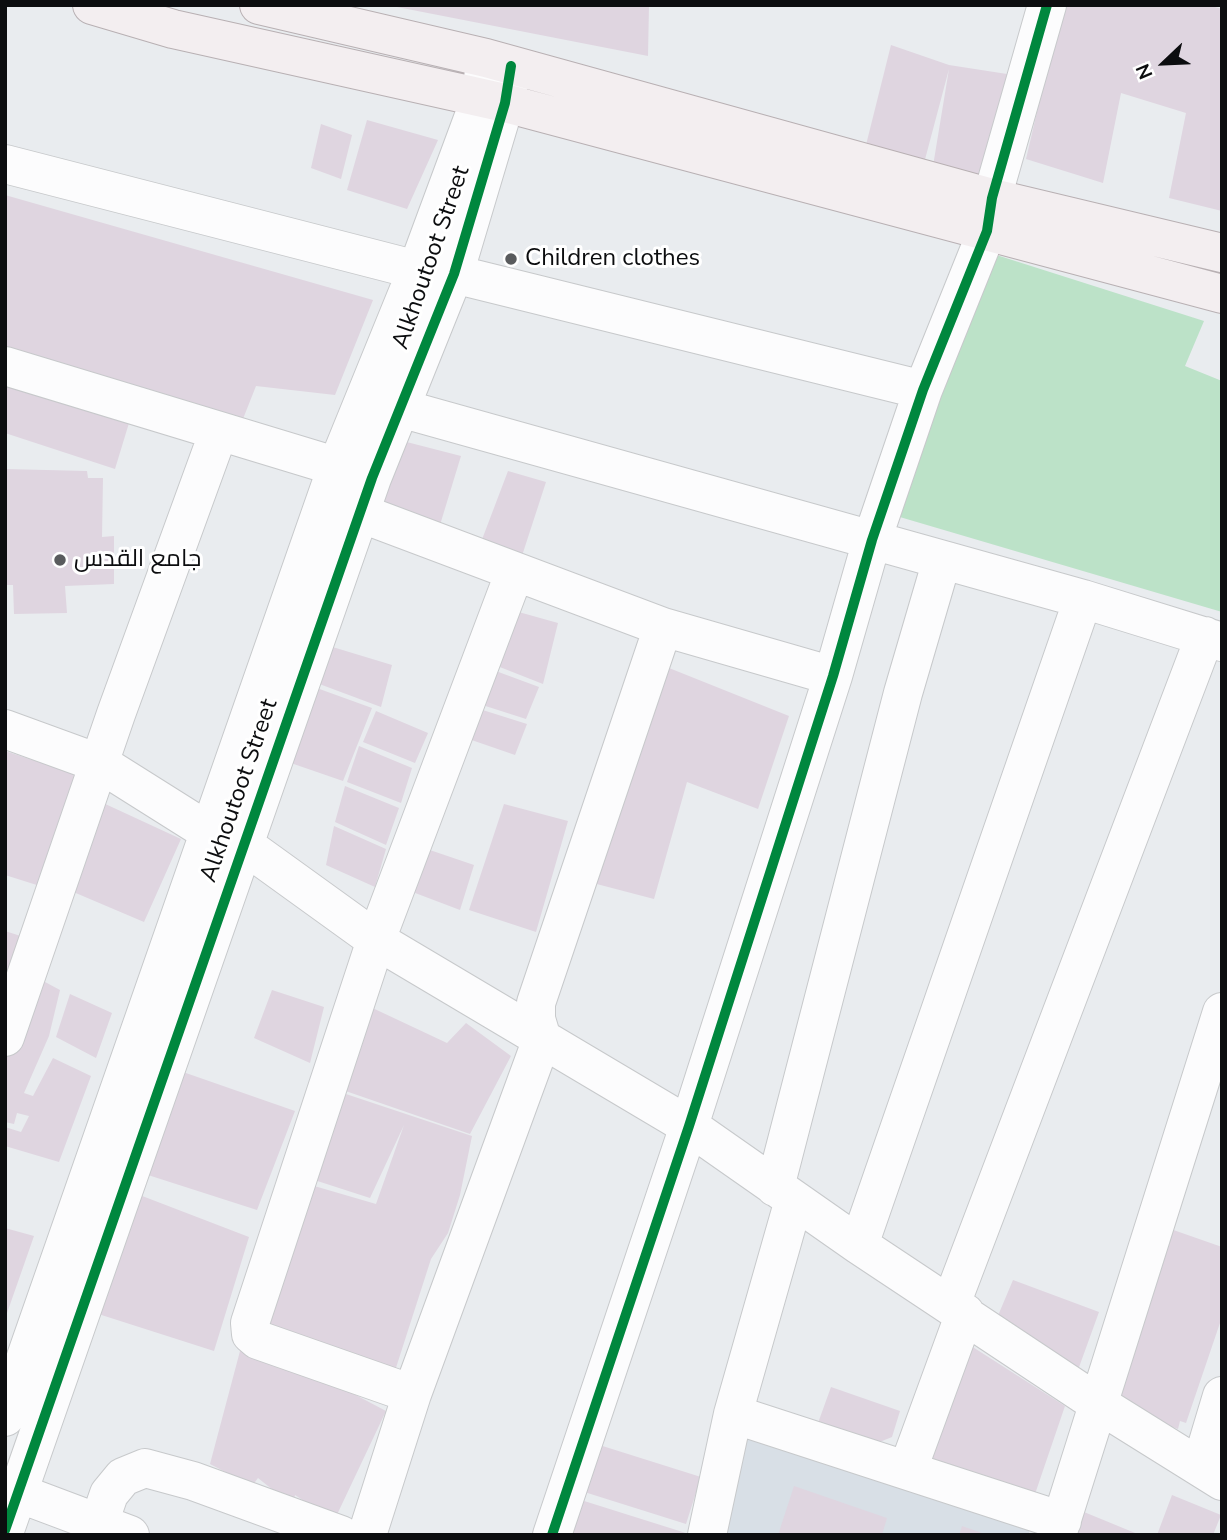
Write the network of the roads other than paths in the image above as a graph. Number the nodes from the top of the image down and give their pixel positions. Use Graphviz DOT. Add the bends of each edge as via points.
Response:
graph roads {
  1 [pos="92,5"];
  2 [pos="258,5"];
  3 [pos="1047,5"];
  4 [pos="499,62"];
  5 [pos="493,100"];
  6 [pos="5,164"];
  7 [pos="989,215"];
  8 [pos="1222,253"];
  9 [pos="435,272"];
  10 [pos="1222,294"];
  11 [pos="5,366"];
  12 [pos="923,390"];
  13 [pos="383,404"];
  14 [pos="219,431"];
  15 [pos="356,485"];
  16 [pos="872,540"];
  17 [pos="942,560"];
  18 [pos="514,573"];
  19 [pos="1083,599"];
  20 [pos="663,627"];
  21 [pos="1213,639"];
  22 [pos="833,676"];
  23 [pos="5,729"];
  24 [pos="102,764"];
  25 [pos="226,838"];
  26 [pos="376,940"];
  27 [pos="1222,1012"];
  28 [pos="5,1037"];
  29 [pos="542,1039"];
  30 [pos="689,1126"];
  31 [pos="784,1194"];
  32 [pos="859,1245"];
  33 [pos="958,1308"];
  34 [pos="412,1394"];
  35 [pos="1222,1396"];
  36 [pos="1097,1404"];
  37 [pos="733,1414"];
  38 [pos="5,1417"];
  39 [pos="908,1469"];
  40 [pos="1211,1474"];
  41 [pos="11,1490"];
  42 [pos="1060,1528"];
  43 [pos="114,1529"];
  44 [pos="5,1530"];
  45 [pos="341,1535"];
  46 [pos="367,1535"];
  47 [pos="552,1535"];
  48 [pos="707,1535"];
  1 -- 5 [label="main road" via="173,29"];
  2 -- 4 [label="main road"];
  3 -- 7 [label="street"];
  4 -- 5 [label="street, Alkhoutoot Street"];
  4 -- 7 [label="main road"];
  5 -- 7 [label="main road"];
  5 -- 9 [label="street, Alkhoutoot Street"];
  6 -- 9 [label="street"];
  7 -- 8 [label="main road"];
  7 -- 10 [label="main road"];
  7 -- 12 [label="street"];
  9 -- 12 [label="street"];
  9 -- 13 [label="street, Alkhoutoot Street"];
  11 -- 14 [label="street"];
  12 -- 16 [label="street"];
  13 -- 15 [label="street, Alkhoutoot Street"];
  13 -- 16 [label="street"];
  14 -- 15 [label="street"];
  14 -- 24 [label="street"];
  15 -- 18 [label="street"];
  15 -- 25 [label="street, Alkhoutoot Street"];
  15 -- 25 [label="street, Alkhoutoot Street"];
  16 -- 17 [label="street"];
  16 -- 22 [label="street"];
  17 -- 19 [label="street"];
  17 -- 31 [label="street" via="903,693"];
  18 -- 20 [label="street"];
  18 -- 26 [label="street"];
  19 -- 21 [label="street"];
  19 -- 32 [label="street"];
  20 -- 22 [label="street"];
  20 -- 29 [label="street" via="536,1003"];
  21 -- 33 [label="street"];
  22 -- 30 [label="street"];
  23 -- 24 [label="street"];
  24 -- 25 [label="street"];
  24 -- 28 [label="street"];
  25 -- 26 [label="street"];
  25 -- 38 [label="street, Alkhoutoot Street"];
  25 -- 41 [label="street, Alkhoutoot Street"];
  26 -- 29 [label="street"];
  26 -- 34 [label="street" via="250,1323 251,1334 258,1340"];
  27 -- 36 [label="street"];
  29 -- 30 [label="street"];
  29 -- 34 [label="street"];
  30 -- 31 [label="street"];
  30 -- 47 [label="street"];
  31 -- 32 [label="street"];
  31 -- 37 [label="street"];
  32 -- 33 [label="street"];
  33 -- 36 [label="street"];
  33 -- 39 [label="street"];
  34 -- 46 [label="street"];
  35 -- 40 [label="street"];
  36 -- 40 [label="street"];
  36 -- 42 [label="street"];
  37 -- 39 [label="street"];
  37 -- 48 [label="street"];
  39 -- 42 [label="street"];
  41 -- 43 [label="street"];
  41 -- 44 [label="street, Alkhoutoot Street"];
  43 -- 45 [label="street" via="109,1494 123,1478 145,1468 193,1480"];
}
